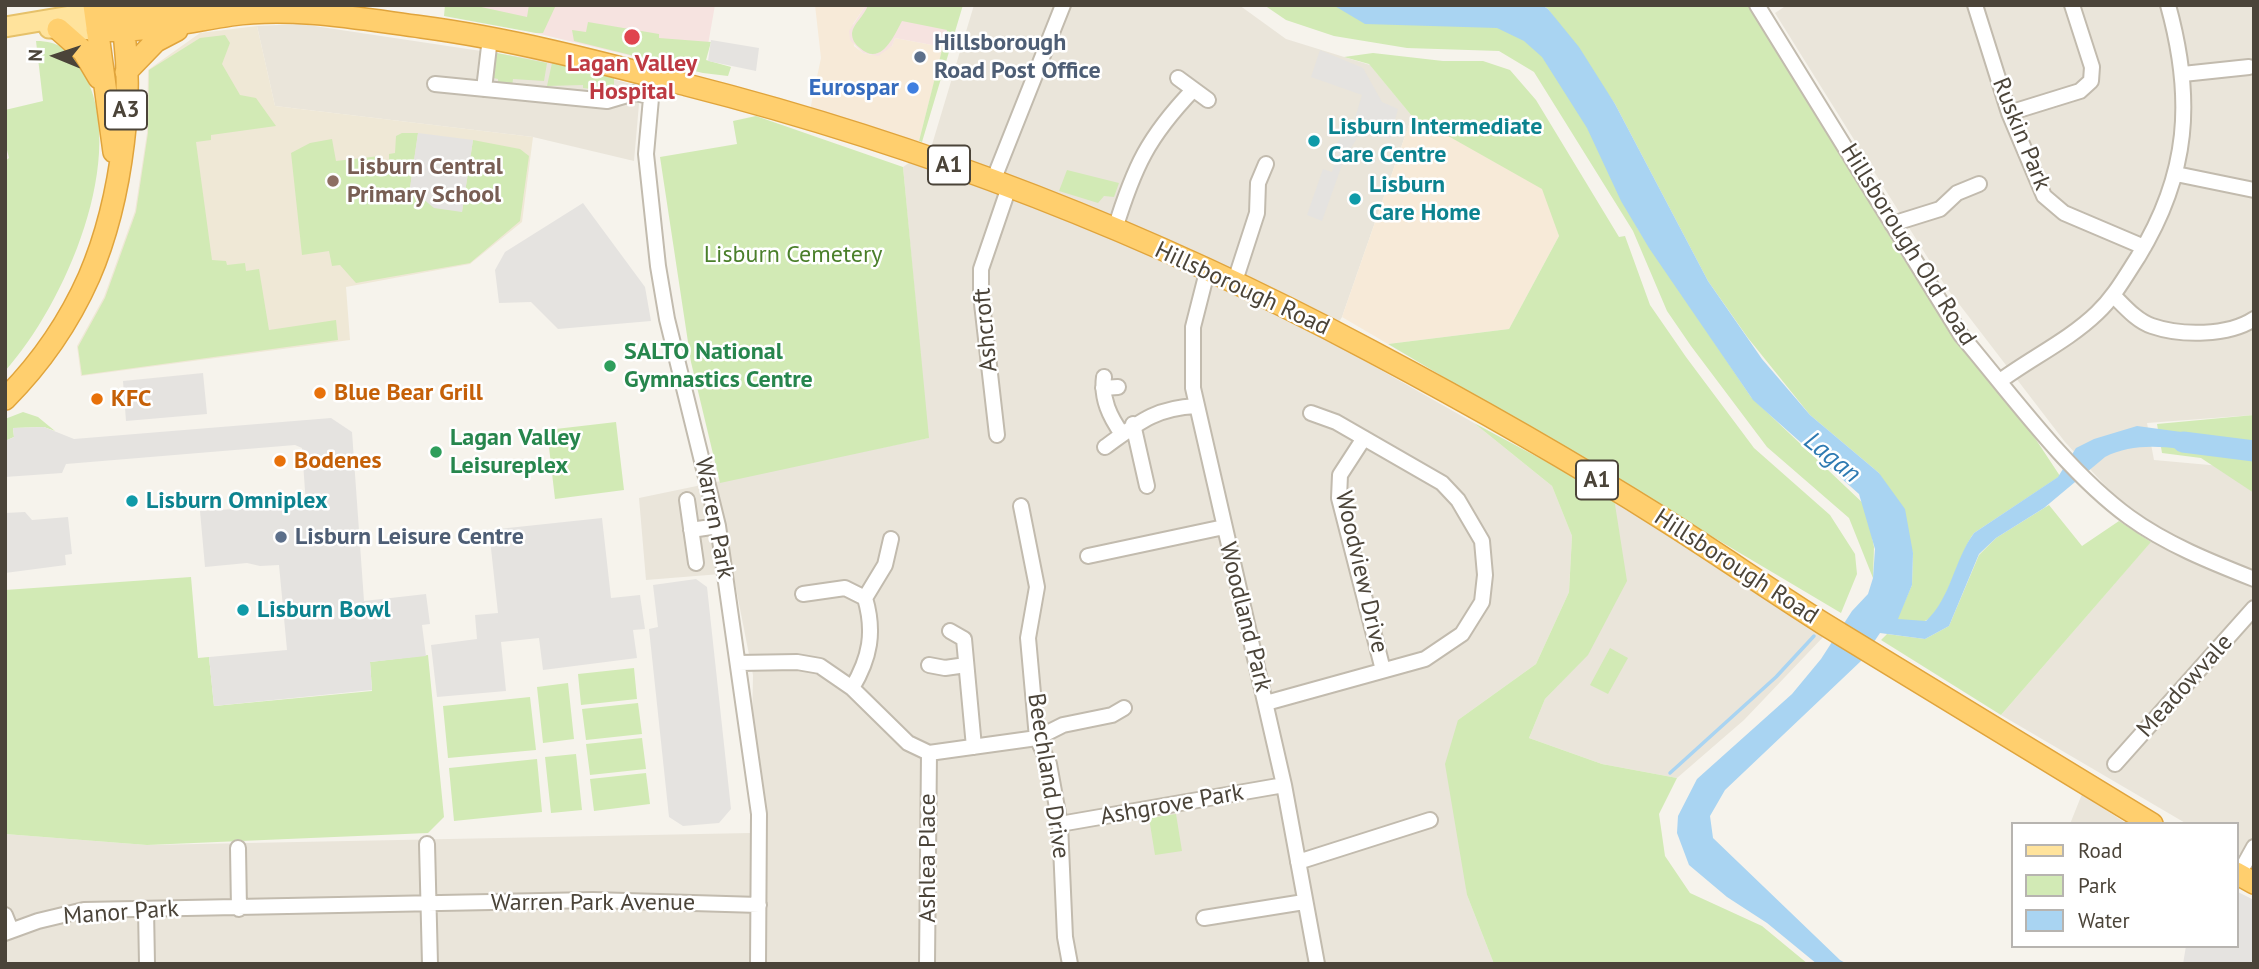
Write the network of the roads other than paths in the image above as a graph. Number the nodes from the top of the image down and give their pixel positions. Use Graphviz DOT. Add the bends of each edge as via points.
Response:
graph roads {
  1 [pos="1063,5"];
  2 [pos="1758,5"];
  3 [pos="1975,5"];
  4 [pos="2072,5"];
  5 [pos="2168,5"];
  6 [pos="114,15"];
  7 [pos="231,15"];
  8 [pos="61,17"];
  9 [pos="192,23"];
  10 [pos="6,27"];
  11 [pos="490,38"];
  12 [pos="2249,67"];
  13 [pos="126,72"];
  14 [pos="2183,74"];
  15 [pos="1178,78"];
  16 [pos="435,85"];
  17 [pos="651,86"];
  18 [pos="484,89"];
  19 [pos="1193,90"];
  20 [pos="106,96"];
  21 [pos="1208,100"];
  22 [pos="2009,113"];
  23 [pos="114,151"];
  24 [pos="1266,164"];
  25 [pos="2176,174"];
  26 [pos="1001,184"];
  27 [pos="1979,184"];
  28 [pos="114,189"];
  29 [pos="2254,190"];
  30 [pos="1892,224"];
  31 [pos="1115,229"];
  32 [pos="2144,247"];
  33 [pos="1207,272"];
  34 [pos="1234,284"];
  35 [pos="2114,296"];
  36 [pos="2254,319"];
  37 [pos="2000,381"];
  38 [pos="1118,387"];
  39 [pos="5,399"];
  40 [pos="1196,406"];
  41 [pos="1311,413"];
  42 [pos="1128,429"];
  43 [pos="997,435"];
  44 [pos="1364,438"];
  45 [pos="1105,447"];
  46 [pos="1147,486"];
  47 [pos="687,500"];
  48 [pos="1021,506"];
  49 [pos="718,526"];
  50 [pos="1224,527"];
  51 [pos="691,530"];
  52 [pos="891,539"];
  53 [pos="1088,556"];
  54 [pos="696,563"];
  55 [pos="2254,579"];
  56 [pos="803,594"];
  57 [pos="865,598"];
  58 [pos="2254,608"];
  59 [pos="950,631"];
  60 [pos="738,663"];
  61 [pos="929,665"];
  62 [pos="966,665"];
  63 [pos="1383,670"];
  64 [pos="852,688"];
  65 [pos="1266,703"];
  66 [pos="1124,708"];
  67 [pos="1037,738"];
  68 [pos="974,747"];
  69 [pos="929,753"];
  70 [pos="2115,764"];
  71 [pos="1284,785"];
  72 [pos="1430,820"];
  73 [pos="2149,822"];
  74 [pos="1060,824"];
  75 [pos="427,844"];
  76 [pos="2254,847"];
  77 [pos="238,848"];
  78 [pos="1298,862"];
  79 [pos="2243,877"];
  80 [pos="1304,902"];
  81 [pos="428,904"];
  82 [pos="758,905"];
  83 [pos="146,909"];
  84 [pos="239,909"];
  85 [pos="5,915"];
  86 [pos="1204,918"];
  87 [pos="8,932"];
  88 [pos="148,964"];
  89 [pos="430,964"];
  90 [pos="758,964"];
  91 [pos="927,964"];
  92 [pos="1070,964"];
  93 [pos="1317,964"];
  1 -- 26 [label="street, Ashcroft"];
  2 -- 30 [label="street, Hillsborough Old Road"];
  3 -- 22 [label="street, Ruskin Park"];
  4 -- 22 [label="street" via="2092,67 2091,81 2080,91"];
  5 -- 14 [label="street"];
  6 -- 7 [label="highway, Hillsborough Road / A1" via="208,9"];
  6 -- 8 [label="main road, Hillsborough Road / A1"];
  6 -- 9 [label="highway, Hillsborough Road / A1"];
  6 -- 13 [label="highway, A3"];
  6 -- 20 [label="highway, A3"];
  6 -- 23 [label="highway, A3"];
  7 -- 9 [label="highway, Hillsborough Road / A1"];
  7 -- 11 [label="highway, Hillsborough Road / A1" via="332,16"];
  8 -- 10 [label="main road, Hillsborough Road / A1"];
  8 -- 20 [label="highway, A3"];
  9 -- 13 [label="highway, A3" via="156,41"];
  11 -- 17 [label="highway, Hillsborough Road / A1"];
  11 -- 18 [label="street"];
  12 -- 14 [label="street"];
  13 -- 28 [label="highway, A3" via="125,124"];
  14 -- 25 [label="street" via="2185,120"];
  15 -- 19 [label="street"];
  16 -- 18 [label="street"];
  17 -- 18 [label="street" via="607,101"];
  17 -- 26 [label="highway, Hillsborough Road / A1" via="762,104"];
  17 -- 49 [label="street, Warren Park" via="646,154 657,266"];
  19 -- 21 [label="street"];
  19 -- 31 [label="street" via="1162,122 1142,155"];
  20 -- 23 [label="highway, A3"];
  22 -- 32 [label="street, Ruskin Park" via="2044,196 2064,213"];
  23 -- 28 [label="highway, A3"];
  24 -- 34 [label="street" via="1258,183 1257,213"];
  25 -- 29 [label="street"];
  25 -- 32 [label="street"];
  26 -- 31 [label="highway, Hillsborough Road / A1"];
  26 -- 43 [label="street, Ashcroft" via="981,269"];
  27 -- 30 [label="street" via="1957,193 1940,209"];
  28 -- 39 [label="highway, A3" via="106,227 84,286 43,355"];
  30 -- 37 [label="street, Hillsborough Old Road" via="1961,335"];
  31 -- 33 [label="highway, Hillsborough Road / A1"];
  32 -- 35 [label="street"];
  33 -- 34 [label="highway, Hillsborough Road / A1"];
  33 -- 40 [label="street, Woodland Park" via="1191,351"];
  34 -- 73 [label="highway, Hillsborough Road / A1" via="1485,414 1660,517 1810,615"];
  35 -- 36 [label="street" via="2138,318 2171,330 2207,332"];
  35 -- 37 [label="street" via="2094,316"];
  37 -- 55 [label="street, Hillsborough Old Road" via="2092,485 2154,533"];
  38 -- 42 [label="street" via="1103,383 1112,420"];
  40 -- 42 [label="street" via="1153,413"];
  40 -- 50 [label="street, Woodland Park"];
  41 -- 44 [label="street"];
  42 -- 45 [label="street"];
  42 -- 46 [label="street"];
  44 -- 63 [label="street, Woodview Drive" via="1340,475 1339,498"];
  44 -- 63 [label="street" via="1442,483 1458,500 1482,541 1485,575 1482,602 1462,634 1425,659"];
  47 -- 51 [label="street"];
  48 -- 67 [label="street, Beechland Drive" via="1037,587 1028,638"];
  49 -- 51 [label="street"];
  49 -- 60 [label="street, Warren Park"];
  50 -- 53 [label="street"];
  50 -- 65 [label="street, Woodland Park"];
  51 -- 54 [label="street"];
  52 -- 57 [label="street" via="885,565"];
  56 -- 57 [label="street" via="845,588"];
  57 -- 64 [label="street" via="872,632 865,665"];
  58 -- 70 [label="street, Meadowvale"];
  59 -- 62 [label="street" via="964,639"];
  60 -- 64 [label="street" via="820,666"];
  60 -- 82 [label="street, Warren Park" via="759,814"];
  61 -- 62 [label="street"];
  62 -- 68 [label="street"];
  63 -- 65 [label="street"];
  64 -- 69 [label="street" via="908,743"];
  65 -- 71 [label="street, Woodland Park"];
  66 -- 67 [label="street" via="1112,715 1063,725"];
  67 -- 68 [label="street"];
  67 -- 74 [label="street, Beechland Drive" via="1049,764"];
  68 -- 69 [label="street"];
  69 -- 91 [label="street, Ashlea Place"];
  71 -- 74 [label="street, Ashgrove Park"];
  71 -- 78 [label="street, Woodland Park"];
  72 -- 78 [label="street"];
  74 -- 92 [label="street, Beechland Drive"];
  75 -- 81 [label="street"];
  76 -- 79 [label="street"];
  77 -- 84 [label="street"];
  78 -- 80 [label="street, Woodland Park"];
  80 -- 86 [label="street"];
  80 -- 93 [label="street, Woodland Park"];
  81 -- 82 [label="street, Warren Park Avenue" via="593,900"];
  81 -- 84 [label="street, Manor Park"];
  81 -- 89 [label="street"];
  82 -- 90 [label="street, Warren Park"];
  83 -- 84 [label="street, Manor Park"];
  83 -- 87 [label="street, Manor Park" via="84,911"];
  83 -- 88 [label="street"];
  85 -- 87 [label="street"];
}
